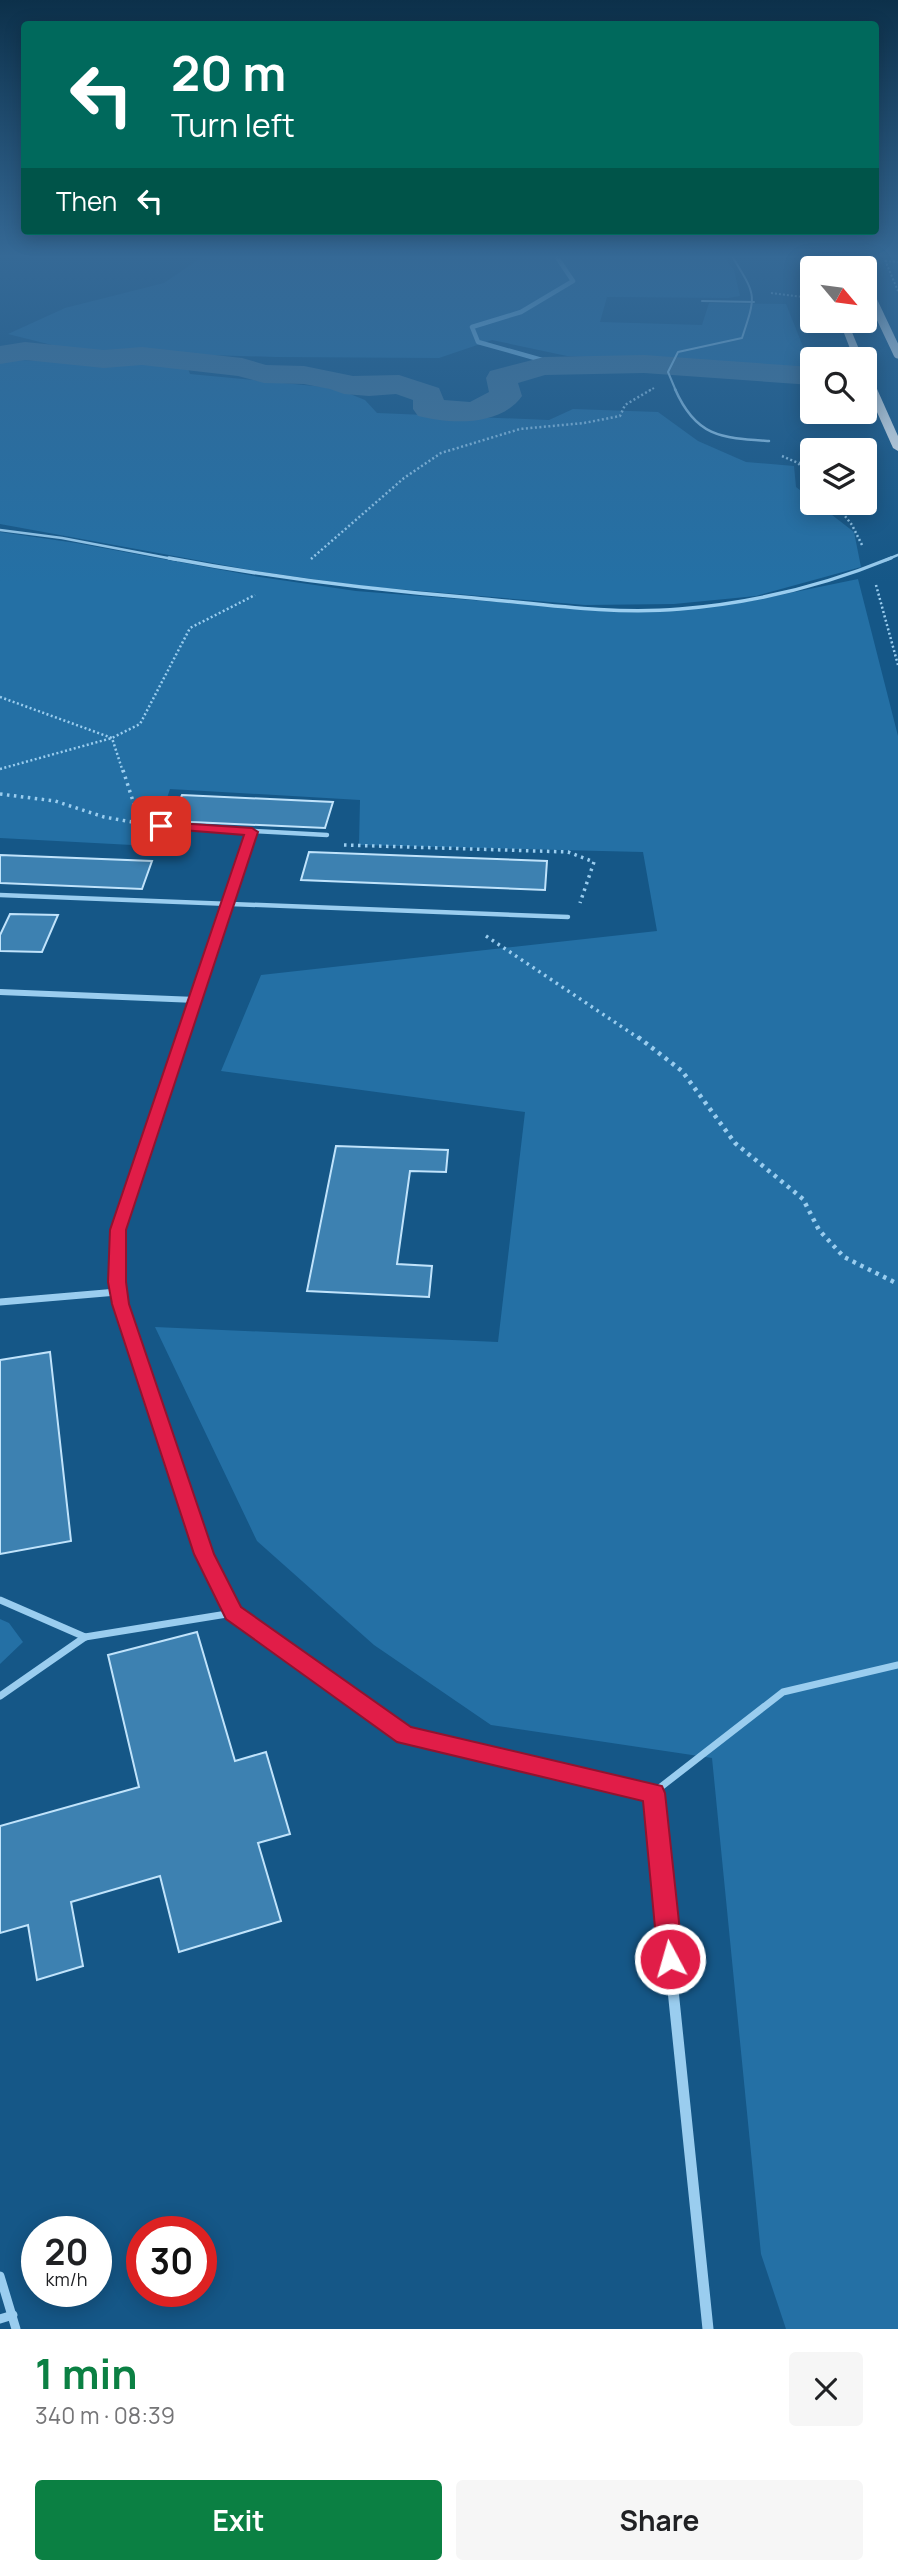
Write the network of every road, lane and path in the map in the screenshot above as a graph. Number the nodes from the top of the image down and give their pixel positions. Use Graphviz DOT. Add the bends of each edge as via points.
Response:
graph roads {
  1 [pos="671,365"];
  2 [pos="668,372"];
  3 [pos="672,381"];
  4 [pos="877,400"];
  5 [pos="769,442"];
  6 [pos="898,448"];
  7 [pos="0,530"];
  8 [pos="898,555"];
  9 [pos="287,579"];
  10 [pos="0,697"];
  11 [pos="112,738"];
  12 [pos="0,769"];
  13 [pos="0,794"];
  14 [pos="141,824"];
  15 [pos="161,826"];
  16 [pos="252,832"];
  17 [pos="316,834"];
  18 [pos="327,835"];
  19 [pos="0,895"];
  20 [pos="228,904"];
  21 [pos="450,913"];
  22 [pos="568,917"];
  23 [pos="0,992"];
  24 [pos="197,1000"];
  25 [pos="898,1284"];
  26 [pos="117,1292"];
  27 [pos="0,1301"];
  28 [pos="0,1600"];
  29 [pos="233,1613"];
  30 [pos="86,1637"];
  31 [pos="898,1665"];
  32 [pos="0,1696"];
  33 [pos="653,1793"];
  34 [pos="0,2276"];
  35 [pos="13,2315"];
  36 [pos="0,2319"];
  37 [pos="16,2329"];
  38 [pos="708,2329"];
  1 -- 2 [label="lane"];
  2 -- 3 [label="lane"];
  3 -- 5 [label="lane" via="684,411 711,436"];
  3 -- 9 [label="path" via="625,405 620,416 520,429 441,453 404,478"];
  4 -- 6 [label="highway"];
  7 -- 9 [label="lane"];
  8 -- 9 [label="lane" via="843,578 757,599 678,609 465,599"];
  9 -- 11 [label="path" via="190,628 141,723"];
  10 -- 11 [label="path"];
  11 -- 12 [label="path"];
  11 -- 14 [label="path"];
  13 -- 14 [label="path" via="55,801"];
  14 -- 15 [label="path"];
  15 -- 16 [label="lane"];
  16 -- 17 [label="lane"];
  16 -- 20 [label="street"];
  17 -- 18 [label="lane"];
  17 -- 22 [label="path" via="332,845 568,852 594,862 582,901"];
  19 -- 20 [label="lane"];
  20 -- 21 [label="lane"];
  20 -- 24 [label="street"];
  21 -- 22 [label="lane"];
  21 -- 25 [label="path" via="682,1071 735,1143 803,1199 819,1230 844,1257"];
  23 -- 24 [label="street"];
  24 -- 26 [label="street" via="118,1230"];
  26 -- 27 [label="street"];
  26 -- 29 [label="street" via="204,1554"];
  28 -- 30 [label="lane"];
  29 -- 30 [label="lane"];
  29 -- 33 [label="street" via="405,1735"];
  30 -- 32 [label="lane"];
  31 -- 33 [label="lane" via="783,1692"];
  33 -- 38 [label="street"];
  34 -- 35 [label="lane"];
  35 -- 36 [label="lane"];
  35 -- 37 [label="lane"];
}
